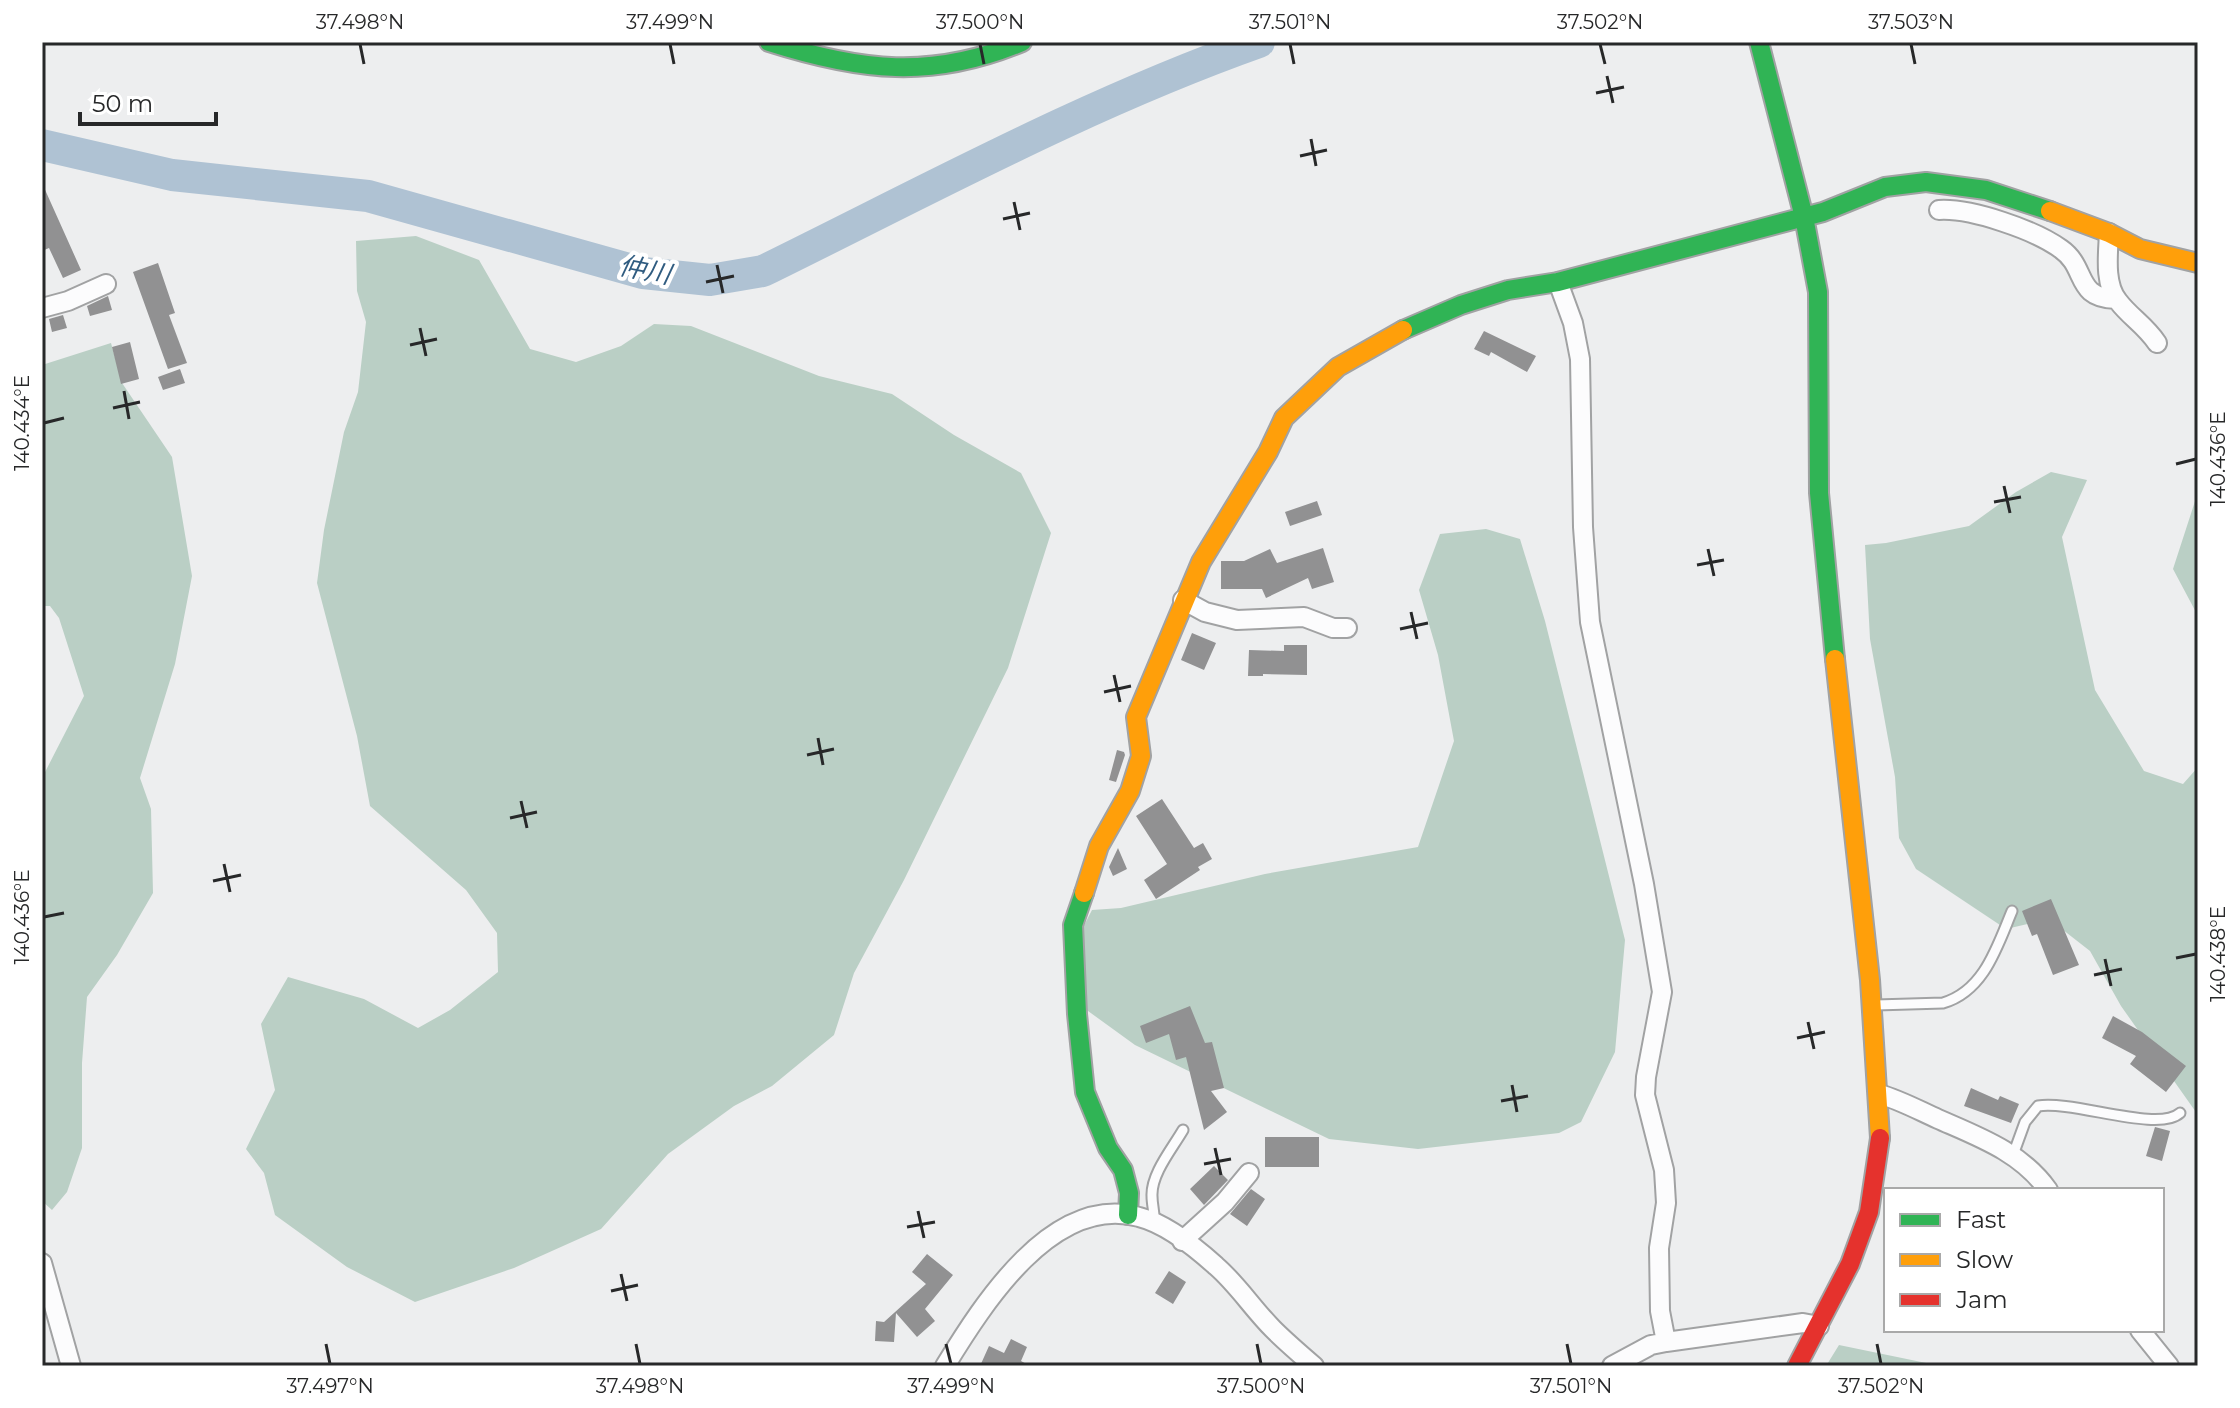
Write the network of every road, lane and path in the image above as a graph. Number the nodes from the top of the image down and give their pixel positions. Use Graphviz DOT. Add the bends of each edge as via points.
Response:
graph roads {
  1 [pos="769,42"];
  2 [pos="1022,42"];
  3 [pos="1759,42"];
  4 [pos="1939,210"];
  5 [pos="1804,217"];
  6 [pos="2109,233"];
  7 [pos="2198,263"];
  8 [pos="1558,282"];
  9 [pos="106,284"];
  10 [pos="2116,299"];
  11 [pos="42,308"];
  12 [pos="2157,343"];
  13 [pos="1183,600"];
  14 [pos="1347,628"];
  15 [pos="2012,911"];
  16 [pos="1873,1005"];
  17 [pos="1879,1094"];
  18 [pos="2180,1113"];
  19 [pos="1183,1130"];
  20 [pos="2013,1155"];
  21 [pos="1249,1173"];
  22 [pos="2047,1188"];
  23 [pos="1128,1215"];
  24 [pos="1154,1223"];
  25 [pos="1182,1241"];
  26 [pos="42,1263"];
  27 [pos="1819,1326"];
  28 [pos="2142,1332"];
  29 [pos="1666,1342"];
  30 [pos="71,1366"];
  31 [pos="945,1366"];
  32 [pos="1314,1366"];
  33 [pos="1612,1366"];
  34 [pos="1797,1366"];
  35 [pos="2169,1366"];
  1 -- 2 [label="street" via="850,65 888,69 965,62"];
  3 -- 5 [label="street"];
  4 -- 10 [label="street" via="2019,227 2043,238 2073,260 2086,289 2099,299"];
  5 -- 6 [label="street" via="1885,187 1926,182 2022,200"];
  5 -- 8 [label="street"];
  5 -- 16 [label="street" via="1820,318 1818,446 1825,572"];
  6 -- 7 [label="street" via="2140,249"];
  6 -- 10 [label="street" via="2107,266"];
  8 -- 13 [label="street" via="1461,305 1338,367 1284,418"];
  8 -- 29 [label="street" via="1580,359 1590,622 1662,992 1645,1095 1664,1170 1666,1203 1659,1248"];
  9 -- 11 [label="street"];
  10 -- 12 [label="street"];
  13 -- 14 [label="street" via="1237,620 1304,617"];
  13 -- 23 [label="street" via="1136,717 1141,756 1136,774 1099,846 1073,925 1085,1092 1123,1170"];
  15 -- 16 [label="lane" via="1975,986 1943,1003"];
  16 -- 17 [label="street"];
  17 -- 20 [label="street"];
  17 -- 27 [label="street" via="1880,1140 1869,1212"];
  18 -- 20 [label="lane" via="2153,1121 2038,1106 2025,1122"];
  19 -- 24 [label="lane" via="1157,1177"];
  20 -- 22 [label="street"];
  21 -- 25 [label="street"];
  23 -- 24 [label="street"];
  23 -- 31 [label="street" via="1089,1217 1059,1230 994,1293"];
  24 -- 25 [label="street"];
  25 -- 32 [label="street" via="1218,1267"];
  26 -- 30 [label="street"];
  27 -- 29 [label="street" via="1803,1323"];
  27 -- 34 [label="street"];
  28 -- 35 [label="street"];
  29 -- 33 [label="street"];
}
